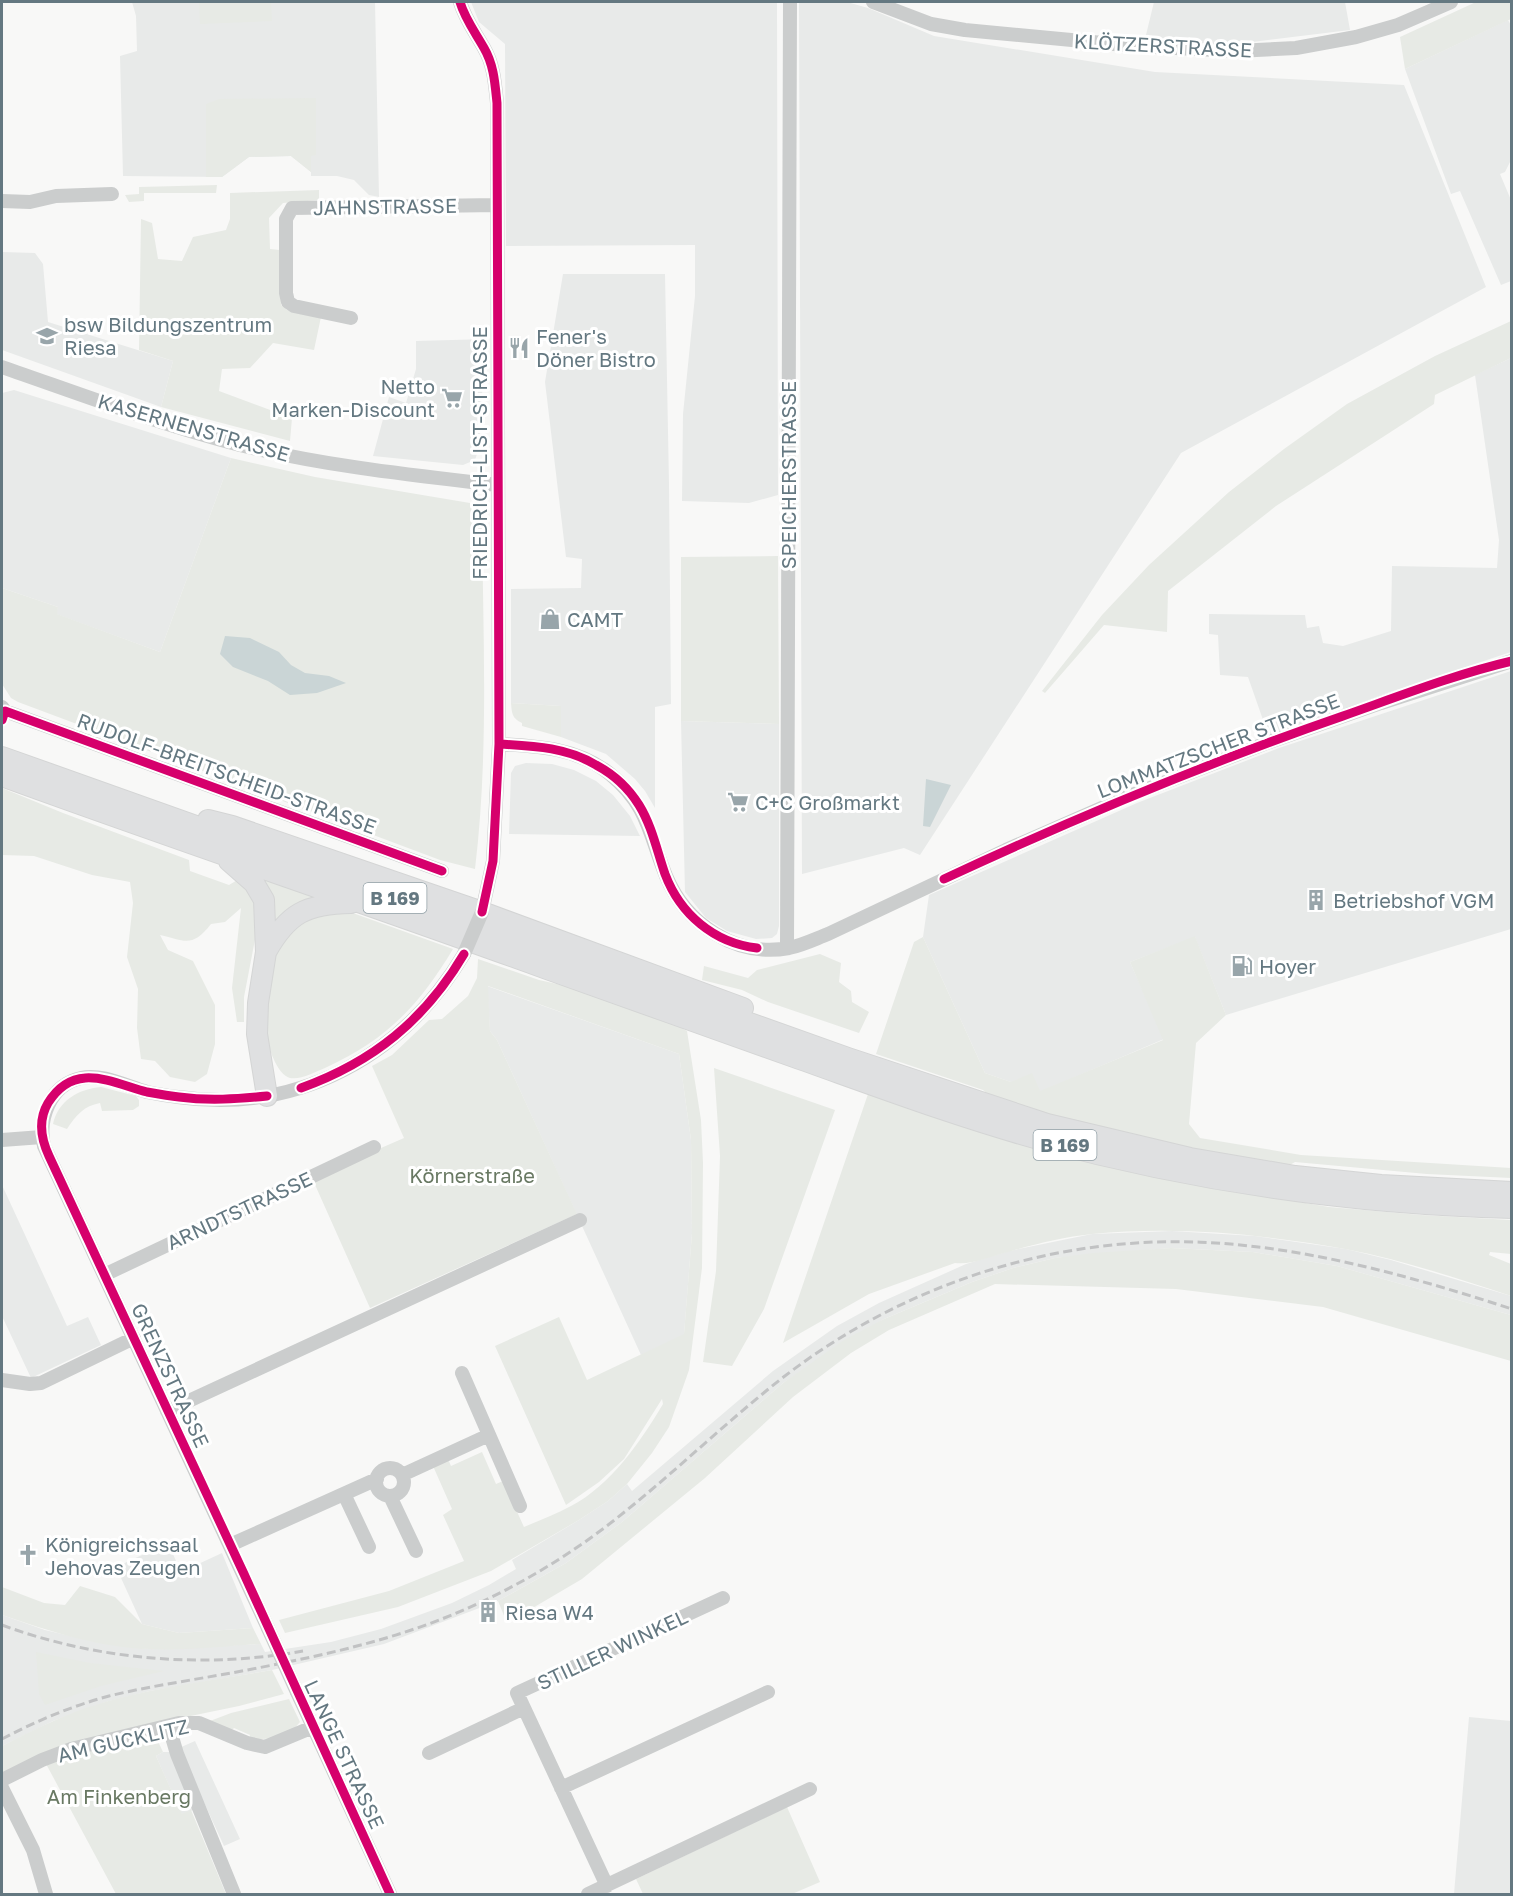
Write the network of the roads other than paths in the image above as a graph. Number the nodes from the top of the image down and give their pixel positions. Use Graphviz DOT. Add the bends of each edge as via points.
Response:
graph roads {
  1 [pos="460,2"];
  2 [pos="790,2"];
  3 [pos="873,2"];
  4 [pos="1434,2"];
  5 [pos="1451,2"];
  6 [pos="1424,14"];
  7 [pos="112,194"];
  8 [pos="2,201"];
  9 [pos="497,205"];
  10 [pos="351,318"];
  11 [pos="2,367"];
  12 [pos="497,485"];
  13 [pos="1512,661"];
  14 [pos="2,707"];
  15 [pos="499,744"];
  16 [pos="2,757"];
  17 [pos="2,776"];
  18 [pos="181,822"];
  19 [pos="218,852"];
  20 [pos="442,871"];
  21 [pos="359,903"];
  22 [pos="482,912"];
  23 [pos="787,948"];
  24 [pos="266,952"];
  25 [pos="799,1041"];
  26 [pos="267,1096"];
  27 [pos="42,1137"];
  28 [pos="2,1140"];
  29 [pos="374,1147"];
  30 [pos="1512,1192"];
  31 [pos="1512,1208"];
  32 [pos="580,1220"];
  33 [pos="104,1275"];
  34 [pos="134,1338"];
  35 [pos="462,1373"];
  36 [pos="2,1380"];
  37 [pos="167,1411"];
  38 [pos="489,1435"];
  39 [pos="402,1475"];
  40 [pos="377,1479"];
  41 [pos="344,1494"];
  42 [pos="390,1497"];
  43 [pos="520,1506"];
  44 [pos="230,1545"];
  45 [pos="369,1547"];
  46 [pos="416,1551"];
  47 [pos="723,1598"];
  48 [pos="268,1628"];
  49 [pos="768,1692"];
  50 [pos="524,1708"];
  51 [pos="172,1725"];
  52 [pos="313,1727"];
  53 [pos="429,1753"];
  54 [pos="2,1780"];
  55 [pos="2,1788"];
  56 [pos="561,1788"];
  57 [pos="810,1789"];
  58 [pos="607,1886"];
  59 [pos="46,1894"];
  60 [pos="234,1894"];
  61 [pos="390,1894"];
  62 [pos="588,1894"];
  1 -- 9 [label="street, FRIEDRICH-LIST-STRASSE" via="494,76"];
  2 -- 23 [label="street, SPEICHERSTRASSE"];
  3 -- 6 [label="street, KLÖTZERSTRASSE" via="931,24 965,30 1223,51 1278,50 1331,42 1372,33"];
  4 -- 6 [label="street"];
  5 -- 6 [label="street, KLÖTZERSTRASSE"];
  7 -- 8 [label="street"];
  9 -- 10 [label="street, JAHNSTRASSE" via="292,208 286,219 288,302"];
  9 -- 12 [label="street, FRIEDRICH-LIST-STRASSE"];
  11 -- 12 [label="street, KASERNENSTRASSE" via="242,445 325,463"];
  12 -- 15 [label="street, FRIEDRICH-LIST-STRASSE"];
  13 -- 23 [label="street, LOMMATZSCHER STRASSE" via="1381,703 1167,781 1006,850 828,934"];
  14 -- 20 [label="street, RUDOLF-BREITSCHEID-STRASSE"];
  15 -- 22 [label="street, FRIEDRICH-LIST-STRASSE" via="493,861"];
  15 -- 23 [label="street, LOMMATZSCHER STRASSE" via="556,749 577,755 610,774 638,803 673,891 695,919 729,942 757,948"];
  16 -- 18 [label="highway, B 169"];
  17 -- 19 [label="highway, B 169"];
  18 -- 22 [label="highway" via="195,817 232,826"];
  18 -- 25 [label="highway, B 169"];
  19 -- 21 [label="highway, B 169"];
  19 -- 24 [label="highway" via="254,883 264,900"];
  21 -- 24 [label="highway" via="333,903 303,910 289,919"];
  21 -- 31 [label="highway, B 169" via="840,1073 1041,1139 1140,1164 1294,1192 1438,1206"];
  22 -- 25 [label="highway" via="775,1020"];
  22 -- 26 [label="street, FRIEDRICH-LIST-STRASSE, bridge" via="464,954 435,997 394,1038 329,1078"];
  24 -- 26 [label="highway" via="257,1034"];
  25 -- 30 [label="highway, B 169" via="1047,1124 1178,1156 1317,1178"];
  26 -- 27 [label="street, FRIEDRICH-LIST-STRASSE" via="199,1100 149,1092 105,1079 82,1078 61,1089 48,1104"];
  27 -- 28 [label="street"];
  27 -- 33 [label="street, GRENZSTRASSE"];
  29 -- 33 [label="street, ARNDTSTRASSE"];
  32 -- 37 [label="street"];
  33 -- 34 [label="street, GRENZSTRASSE"];
  34 -- 36 [label="street" via="41,1383"];
  34 -- 37 [label="street, GRENZSTRASSE"];
  35 -- 38 [label="street"];
  37 -- 44 [label="street, GRENZSTRASSE"];
  38 -- 39 [label="street"];
  38 -- 43 [label="street"];
  39 -- 40 [label="street" via="386,1469"];
  39 -- 42 [label="street" via="403,1487"];
  40 -- 41 [label="street"];
  40 -- 42 [label="street" via="380,1492"];
  41 -- 44 [label="street"];
  41 -- 45 [label="street"];
  42 -- 46 [label="street"];
  44 -- 48 [label="street, GRENZSTRASSE"];
  47 -- 50 [label="street, STILLER WINKEL" via="517,1693"];
  48 -- 52 [label="street, LANGE STRASSE, bridge"];
  49 -- 56 [label="street"];
  50 -- 53 [label="street, STILLER WINKEL"];
  50 -- 56 [label="street, STILLER WINKEL"];
  51 -- 52 [label="street, AM GUCKLITZ" via="199,1723 265,1747"];
  51 -- 54 [label="street, AM GUCKLITZ" via="58,1753"];
  51 -- 60 [label="street" via="177,1754"];
  52 -- 61 [label="street, LANGE STRASSE"];
  55 -- 59 [label="street" via="33,1850"];
  56 -- 58 [label="street, STILLER WINKEL"];
  57 -- 58 [label="street"];
  58 -- 62 [label="street"];
}
